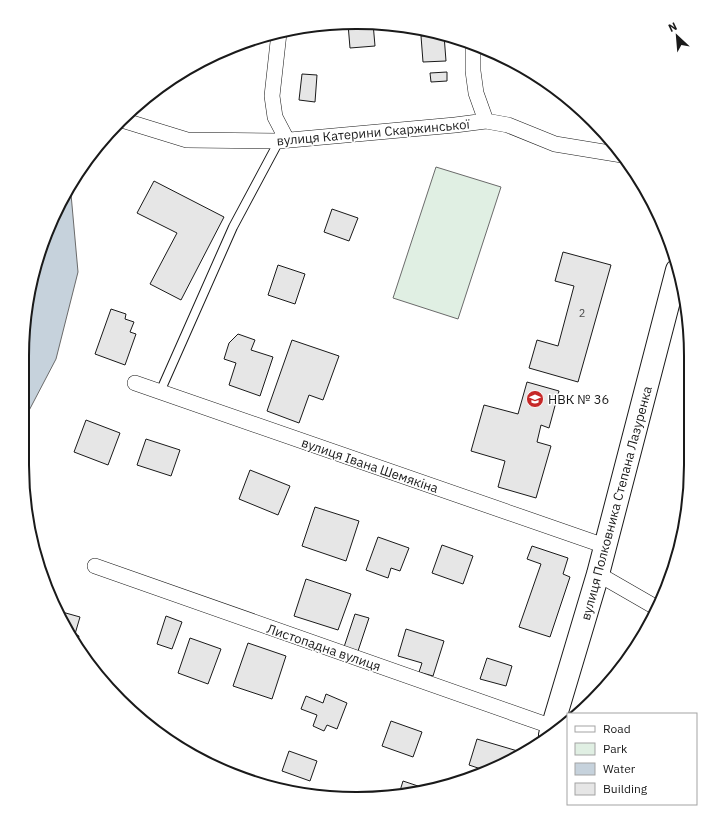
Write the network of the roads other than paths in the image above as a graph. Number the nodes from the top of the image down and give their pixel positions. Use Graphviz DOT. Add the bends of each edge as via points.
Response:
graph roads {
  1 [pos="278,38"];
  2 [pos="473,50"];
  3 [pos="486,121"];
  4 [pos="128,122"];
  5 [pos="283,140"];
  6 [pos="613,154"];
  7 [pos="675,279"];
  8 [pos="134,383"];
  9 [pos="160,392"];
  10 [pos="605,546"];
  11 [pos="95,566"];
  12 [pos="598,574"];
  13 [pos="652,605"];
  14 [pos="552,727"];
  15 [pos="548,730"];
  1 -- 5 [label="street" via="272,96 275,117"];
  2 -- 3 [label="street" via="476,93"];
  3 -- 5 [label="street, вулиця Катерини Скаржинської"];
  3 -- 6 [label="street, вулиця Катерини Скаржинської" via="508,125 555,144"];
  4 -- 5 [label="street, вулиця Катерини Скаржинської" via="188,140"];
  5 -- 9 [label="lane" via="233,228"];
  7 -- 10 [label="street, вулиця Полковника Степана Лазуренка"];
  8 -- 9 [label="street, вулиця Івана Шемякіна"];
  9 -- 10 [label="street, вулиця Івана Шемякіна"];
  10 -- 12 [label="street, вулиця Полковника Степана Лазуренка"];
  11 -- 15 [label="street, Листопадна вулиця"];
  12 -- 13 [label="street"];
  12 -- 14 [label="street, вулиця Полковника Степана Лазуренка"];
}
